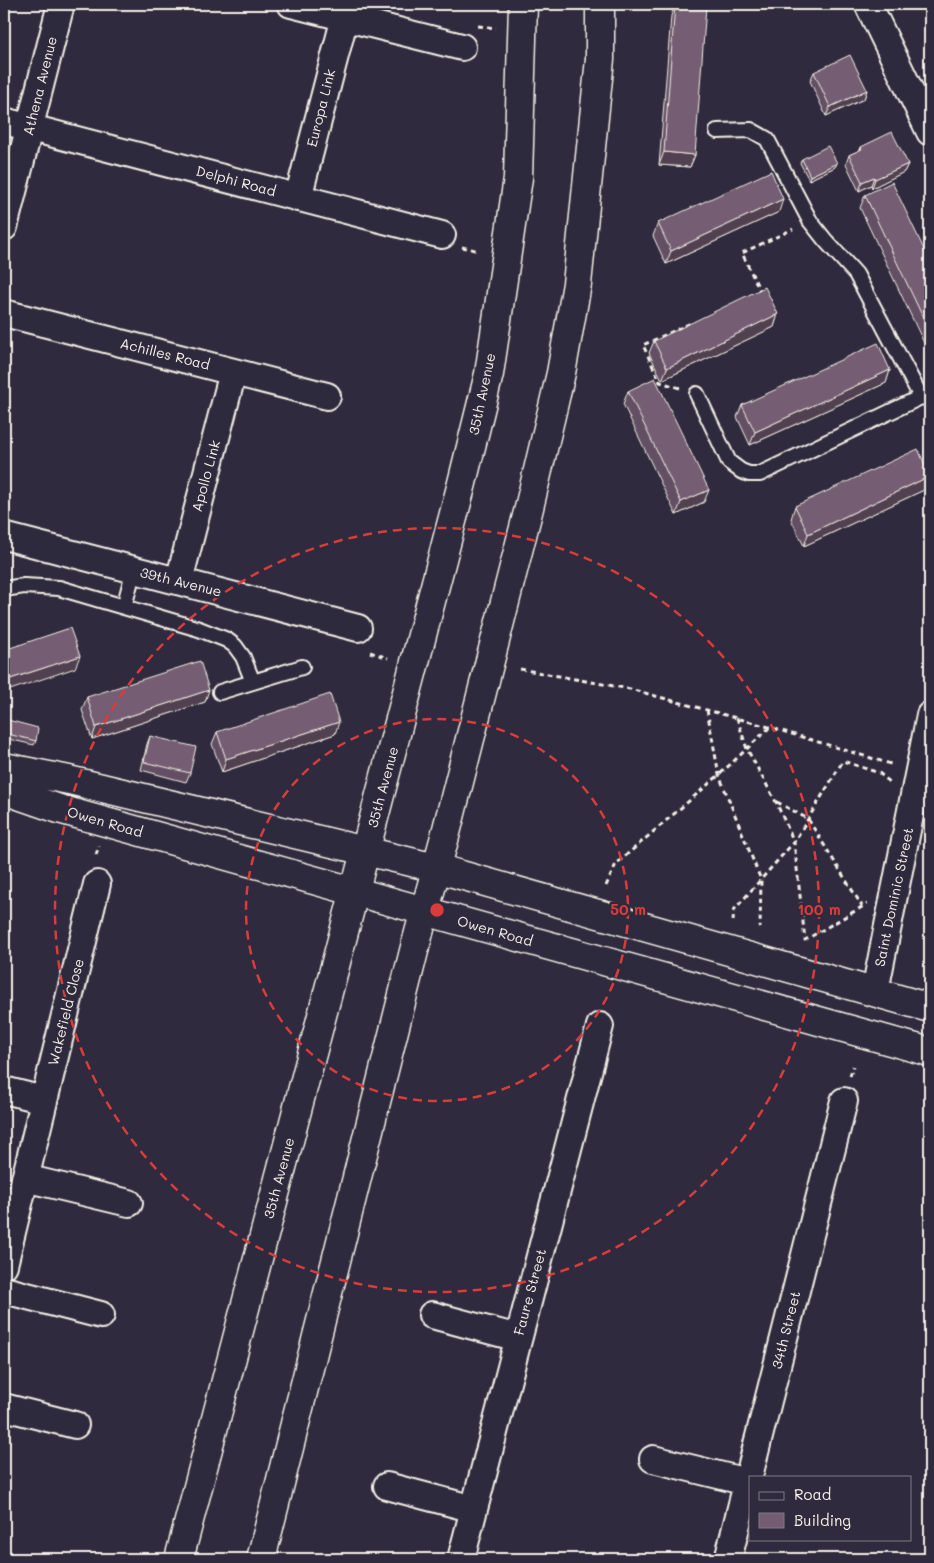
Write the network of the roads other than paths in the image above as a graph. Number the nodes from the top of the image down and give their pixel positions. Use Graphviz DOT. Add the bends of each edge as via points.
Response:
graph roads {
  1 [pos="61,4"];
  2 [pos="291,4"];
  3 [pos="523,4"];
  4 [pos="600,4"];
  5 [pos="868,4"];
  6 [pos="345,18"];
  7 [pos="462,47"];
  8 [pos="4,121"];
  9 [pos="29,128"];
  10 [pos="718,131"];
  11 [pos="930,132"];
  12 [pos="298,198"];
  13 [pos="4,227"];
  14 [pos="442,235"];
  15 [pos="4,313"];
  16 [pos="233,372"];
  17 [pos="697,394"];
  18 [pos="327,396"];
  19 [pos="925,398"];
  20 [pos="4,536"];
  21 [pos="134,570"];
  22 [pos="179,581"];
  23 [pos="4,589"];
  24 [pos="124,607"];
  25 [pos="358,628"];
  26 [pos="302,667"];
  27 [pos="253,682"];
  28 [pos="220,692"];
  29 [pos="930,715"];
  30 [pos="4,767"];
  31 [pos="925,774"];
  32 [pos="4,790"];
  33 [pos="366,851"];
  34 [pos="436,868"];
  35 [pos="97,884"];
  36 [pos="354,892"];
  37 [pos="425,911"];
  38 [pos="875,992"];
  39 [pos="930,1008"];
  40 [pos="600,1026"];
  41 [pos="930,1052"];
  42 [pos="4,1090"];
  43 [pos="44,1100"];
  44 [pos="844,1101"];
  45 [pos="25,1178"];
  46 [pos="129,1203"];
  47 [pos="4,1265"];
  48 [pos="4,1290"];
  49 [pos="101,1315"];
  50 [pos="432,1315"];
  51 [pos="518,1338"];
  52 [pos="4,1408"];
  53 [pos="75,1425"];
  54 [pos="653,1459"];
  55 [pos="747,1482"];
  56 [pos="387,1486"];
  57 [pos="474,1509"];
  58 [pos="179,1559"];
  59 [pos="261,1559"];
  60 [pos="461,1559"];
  61 [pos="728,1559"];
  1 -- 9 [label="street, Athena Avenue"];
  2 -- 6 [label="street"];
  3 -- 33 [label="main road, 35th Avenue" via="518,178 488,374"];
  4 -- 34 [label="main road" via="600,59 577,284 561,373"];
  5 -- 11 [label="street"];
  6 -- 7 [label="street"];
  6 -- 12 [label="street, Europa Link"];
  8 -- 9 [label="street, Delphi Road"];
  9 -- 12 [label="street, Delphi Road"];
  9 -- 13 [label="street, Athena Avenue"];
  10 -- 19 [label="lane" via="751,130 766,138 810,221 856,274"];
  12 -- 14 [label="street, Delphi Road"];
  15 -- 16 [label="street, Achilles Road"];
  16 -- 18 [label="street, Achilles Road"];
  16 -- 22 [label="street, Apollo Link"];
  17 -- 19 [label="lane" via="730,462 749,474 760,474"];
  20 -- 21 [label="street, 39th Avenue"];
  21 -- 22 [label="street, 39th Avenue"];
  21 -- 24 [label="lane"];
  22 -- 25 [label="street, 39th Avenue"];
  23 -- 24 [label="lane" via="24,586 59,588"];
  24 -- 27 [label="lane" via="227,640 243,657"];
  26 -- 27 [label="lane"];
  27 -- 28 [label="lane"];
  29 -- 31 [label="street, Saint Dominic Street"];
  30 -- 33 [label="main road"];
  31 -- 38 [label="street, Saint Dominic Street" via="914,802"];
  32 -- 36 [label="main road, Owen Road" via="59,810"];
  33 -- 34 [label="main road"];
  33 -- 36 [label="main road, 35th Avenue"];
  34 -- 37 [label="main road"];
  34 -- 38 [label="main road"];
  35 -- 43 [label="street, Wakefield Close"];
  36 -- 37 [label="main road, Owen Road"];
  36 -- 58 [label="main road, 35th Avenue"];
  37 -- 41 [label="main road, Owen Road"];
  37 -- 59 [label="main road"];
  38 -- 39 [label="main road"];
  40 -- 51 [label="street, Faure Street"];
  42 -- 43 [label="street"];
  43 -- 45 [label="street, Wakefield Close"];
  44 -- 55 [label="street, 34th Street"];
  45 -- 46 [label="street"];
  45 -- 47 [label="street, Wakefield Close"];
  48 -- 49 [label="street"];
  50 -- 51 [label="street"];
  51 -- 57 [label="street, Faure Street"];
  52 -- 53 [label="street"];
  54 -- 55 [label="street"];
  55 -- 61 [label="street, 34th Street"];
  56 -- 57 [label="street"];
  57 -- 60 [label="street, Faure Street"];
}
